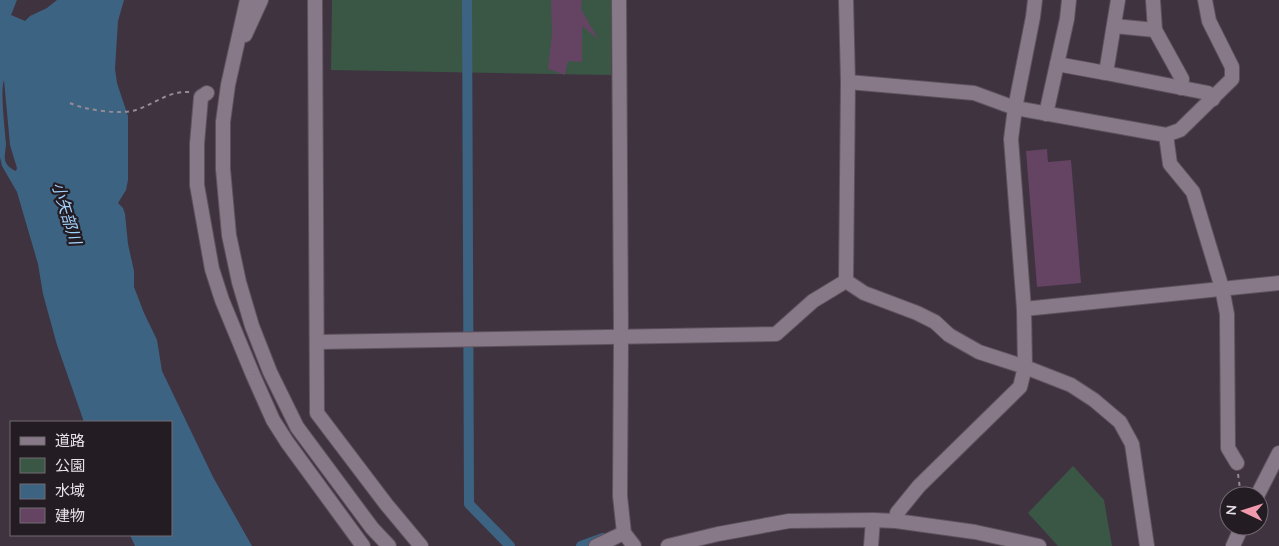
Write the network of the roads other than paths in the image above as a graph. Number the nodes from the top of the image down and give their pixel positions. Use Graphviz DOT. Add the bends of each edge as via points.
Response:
graph roads {
  1 [pos="247,0"];
  2 [pos="261,0"];
  3 [pos="315,0"];
  4 [pos="846,0"];
  5 [pos="1034,0"];
  6 [pos="1069,0"];
  7 [pos="1118,0"];
  8 [pos="1152,0"];
  9 [pos="1206,0"];
  10 [pos="621,8"];
  11 [pos="1114,26"];
  12 [pos="1155,30"];
  13 [pos="237,45"];
  14 [pos="1057,64"];
  15 [pos="1106,73"];
  16 [pos="848,82"];
  17 [pos="1181,88"];
  18 [pos="206,93"];
  19 [pos="1213,99"];
  20 [pos="1015,108"];
  21 [pos="1046,114"];
  22 [pos="1166,135"];
  23 [pos="846,282"];
  24 [pos="1279,283"];
  25 [pos="1222,288"];
  26 [pos="1024,309"];
  27 [pos="621,337"];
  28 [pos="318,342"];
  29 [pos="1024,367"];
  30 [pos="1279,453"];
  31 [pos="1237,463"];
  32 [pos="1274,475"];
  33 [pos="1265,486"];
  34 [pos="874,520"];
  35 [pos="896,521"];
  36 [pos="624,533"];
  37 [pos="363,546"];
  38 [pos="389,546"];
  39 [pos="421,546"];
  40 [pos="596,546"];
  41 [pos="634,546"];
  42 [pos="668,546"];
  43 [pos="872,546"];
  44 [pos="1039,546"];
  45 [pos="1147,546"];
  1 -- 13 [label="street"];
  2 -- 13 [label="street"];
  3 -- 28 [label="street"];
  4 -- 16 [label="street"];
  5 -- 20 [label="street"];
  6 -- 14 [label="street"];
  7 -- 11 [label="street"];
  8 -- 12 [label="street"];
  9 -- 19 [label="street" via="1209,21 1232,67 1232,79"];
  10 -- 27 [label="street" via="615,35"];
  11 -- 12 [label="street"];
  11 -- 15 [label="street"];
  12 -- 17 [label="street" via="1182,78"];
  13 -- 38 [label="street" via="228,85 223,169 228,235 239,282 270,372 296,427"];
  14 -- 15 [label="street"];
  14 -- 21 [label="street"];
  15 -- 17 [label="street"];
  16 -- 20 [label="street" via="974,93"];
  16 -- 23 [label="street"];
  17 -- 19 [label="street" via="1208,93"];
  18 -- 37 [label="street" via="201,97 197,184 212,269 222,300 273,420"];
  19 -- 22 [label="street" via="1180,130"];
  20 -- 21 [label="street"];
  20 -- 26 [label="street" via="1011,140"];
  21 -- 22 [label="street"];
  22 -- 25 [label="street" via="1170,164 1193,192"];
  23 -- 27 [label="street" via="813,301 776,334"];
  23 -- 29 [label="street" via="864,293 935,322 949,335 979,352"];
  24 -- 25 [label="street"];
  25 -- 26 [label="street"];
  25 -- 31 [label="street" via="1227,314 1228,448"];
  26 -- 29 [label="street"];
  27 -- 28 [label="street"];
  27 -- 36 [label="street" via="620,496"];
  28 -- 39 [label="street" via="317,413"];
  29 -- 35 [label="street" via="1020,387 919,486 897,513"];
  29 -- 45 [label="street" via="1071,385 1120,422 1132,444"];
  30 -- 32 [label="street"];
  32 -- 33 [label="street"];
  34 -- 35 [label="street"];
  34 -- 42 [label="street" via="789,521"];
  34 -- 43 [label="street"];
  35 -- 44 [label="street" via="975,532"];
  36 -- 40 [label="street"];
  36 -- 41 [label="street"];
}
